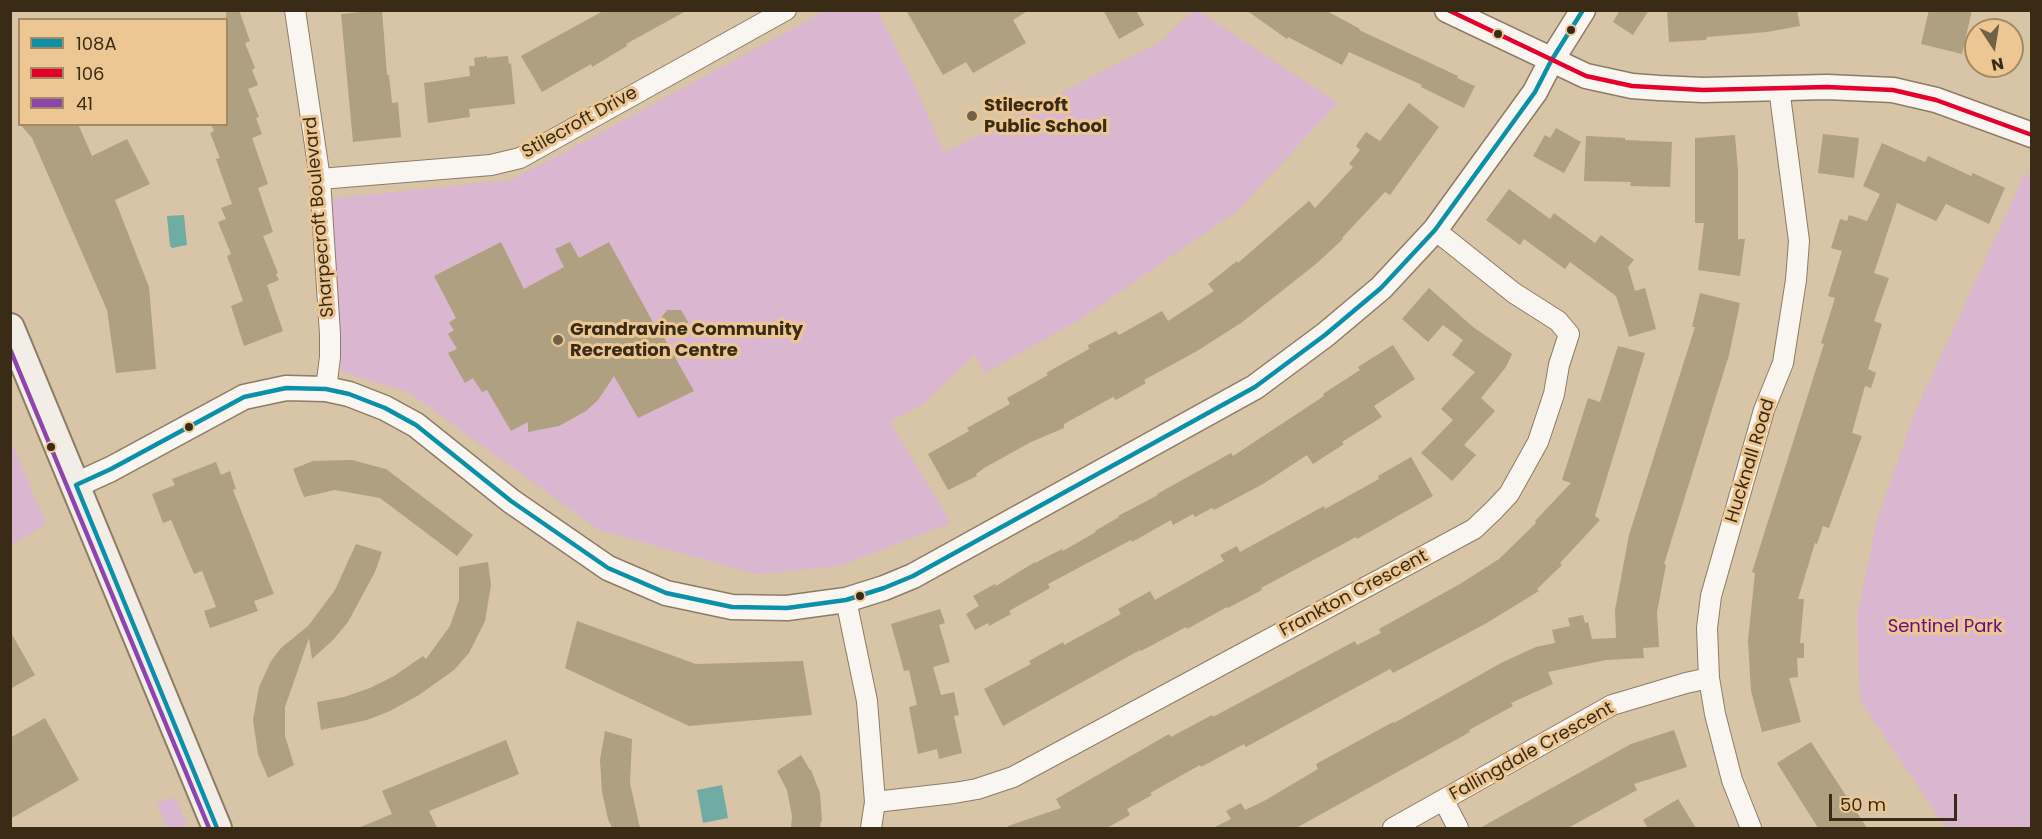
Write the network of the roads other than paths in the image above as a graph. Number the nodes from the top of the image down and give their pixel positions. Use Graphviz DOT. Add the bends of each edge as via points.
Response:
graph roads {
  1 [pos="295,10"];
  2 [pos="786,10"];
  3 [pos="1447,10"];
  4 [pos="1583,10"];
  5 [pos="1551,61"];
  6 [pos="1779,88"];
  7 [pos="2031,135"];
  8 [pos="320,179"];
  9 [pos="1435,231"];
  10 [pos="10,328"];
  11 [pos="326,389"];
  12 [pos="76,485"];
  13 [pos="846,600"];
  14 [pos="1709,678"];
  15 [pos="1444,801"];
  16 [pos="875,802"];
  17 [pos="217,828"];
  18 [pos="871,828"];
  19 [pos="1394,828"];
  20 [pos="1458,828"];
  21 [pos="1751,828"];
  1 -- 8 [label="street, Sharpecroft Boulevard"];
  2 -- 8 [label="street, Stilecroft Drive" via="519,158 490,165"];
  3 -- 5 [label="street"];
  4 -- 5 [label="street"];
  5 -- 6 [label="street" via="1586,76 1632,86 1703,90"];
  5 -- 9 [label="street" via="1515,122"];
  6 -- 7 [label="street" via="1893,90 1936,100"];
  6 -- 14 [label="street, Hucknall Road" via="1799,241 1796,280 1783,363 1764,410 1711,596 1707,628"];
  8 -- 11 [label="street, Sharpecroft Boulevard" via="330,334"];
  9 -- 13 [label="street" via="1381,288 1255,387 913,576"];
  9 -- 16 [label="street, Frankton Crescent" via="1514,293 1558,321 1569,334 1538,442 1509,494 1494,510 1474,529 1013,777 954,794"];
  10 -- 12 [label="main road"];
  11 -- 12 [label="street" via="286,388 244,398"];
  11 -- 13 [label="street" via="385,408 416,425 511,501 608,568 666,593 743,607 787,608"];
  12 -- 17 [label="main road"];
  13 -- 16 [label="street" via="867,701"];
  14 -- 15 [label="street, Fallingdale Crescent" via="1612,705"];
  14 -- 21 [label="street, Hucknall Road" via="1732,780"];
  15 -- 19 [label="street, Fallingdale Crescent"];
  15 -- 20 [label="street"];
  16 -- 18 [label="street"];
}
